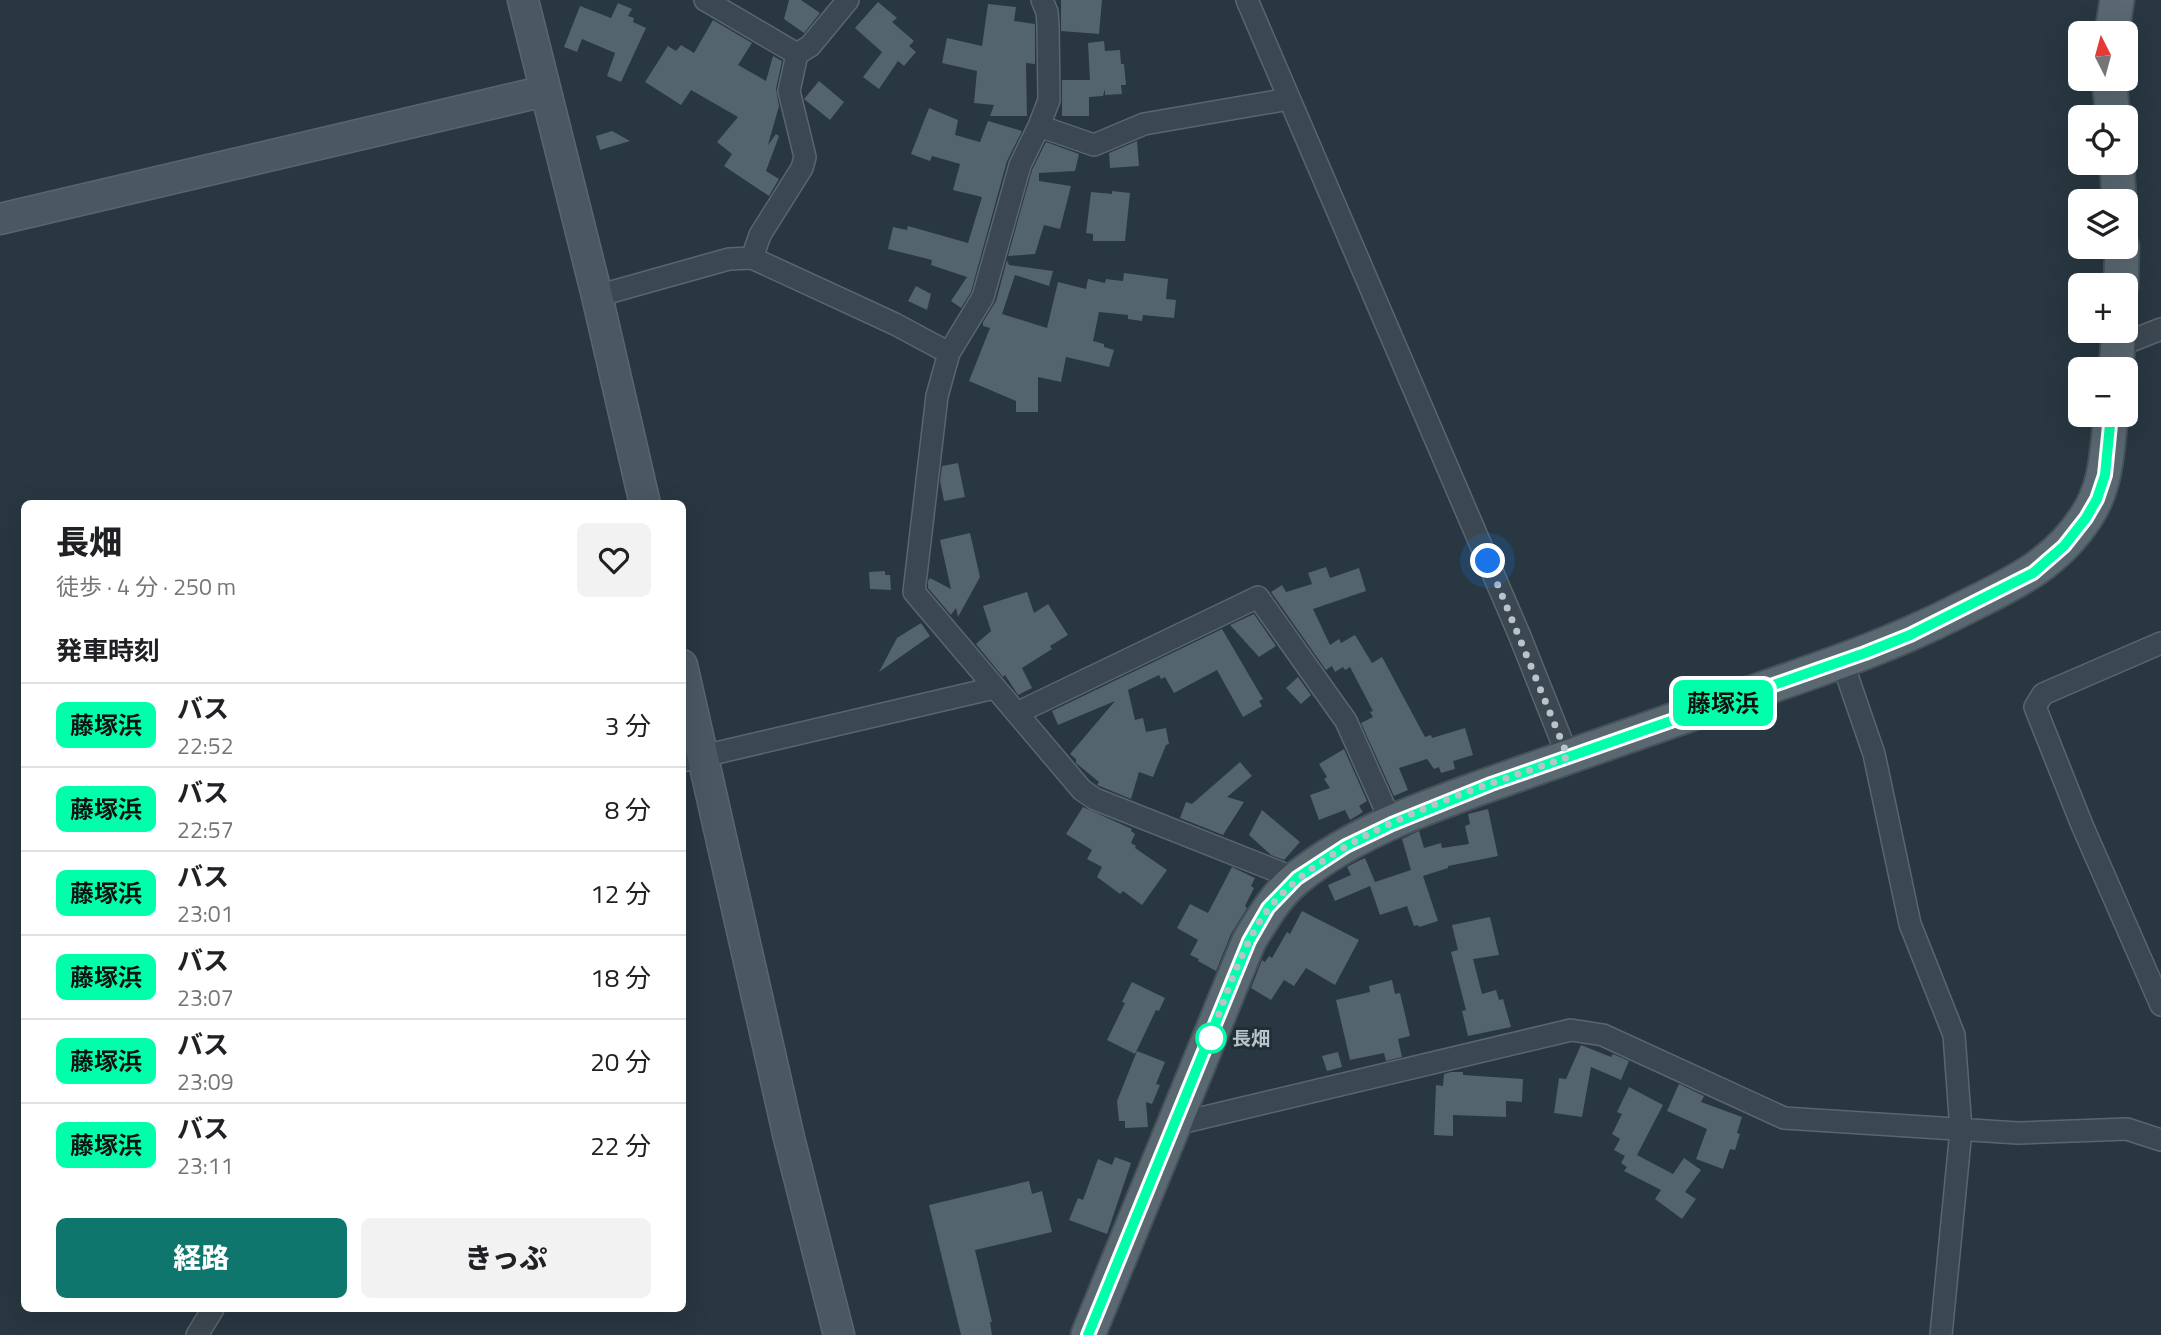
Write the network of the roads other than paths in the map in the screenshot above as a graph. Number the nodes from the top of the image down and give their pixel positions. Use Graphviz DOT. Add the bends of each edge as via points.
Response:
graph roads {
  1 [pos="523,0"];
  2 [pos="705,0"];
  3 [pos="848,0"];
  4 [pos="1042,0"];
  5 [pos="1247,0"];
  6 [pos="2118,0"];
  7 [pos="2114,21"];
  8 [pos="797,54"];
  9 [pos="545,90"];
  10 [pos="1289,99"];
  11 [pos="1040,126"];
  12 [pos="0,219"];
  13 [pos="752,258"];
  14 [pos="597,296"];
  15 [pos="2161,329"];
  16 [pos="2118,349"];
  17 [pos="948,353"];
  18 [pos="2110,427"];
  19 [pos="644,500"];
  20 [pos="2161,643"];
  21 [pos="1842,661"];
  22 [pos="994,688"];
  23 [pos="686,699"];
  24 [pos="1017,713"];
  25 [pos="1568,757"];
  26 [pos="693,758"];
  27 [pos="1392,824"];
  28 [pos="1297,878"];
  29 [pos="2161,1005"];
  30 [pos="1176,1124"];
  31 [pos="1961,1130"];
  32 [pos="2161,1139"];
  33 [pos="211,1312"];
  34 [pos="197,1335"];
  35 [pos="839,1335"];
  36 [pos="1088,1335"];
  37 [pos="1941,1335"];
  1 -- 9 [label="street"];
  2 -- 8 [label="street"];
  3 -- 8 [label="street" via="810,46"];
  4 -- 11 [label="street" via="1048,25 1049,100"];
  5 -- 10 [label="street"];
  6 -- 7 [label="main road"];
  8 -- 13 [label="street" via="789,91 805,156 760,235"];
  9 -- 12 [label="street"];
  9 -- 14 [label="street"];
  10 -- 11 [label="street" via="1144,124 1094,145"];
  10 -- 25 [label="street"];
  11 -- 17 [label="street" via="1020,164 983,297"];
  13 -- 14 [label="street" via="729,259"];
  13 -- 17 [label="street"];
  14 -- 19 [label="street"];
  15 -- 16 [label="street"];
  17 -- 22 [label="street" via="937,396 914,592"];
  18 -- 21 [label="main road" via="2105,475 2097,499 2064,546 2033,573 1910,635"];
  20 -- 29 [label="street" via="2043,694 2035,707"];
  21 -- 25 [label="main road"];
  21 -- 31 [label="street" via="1874,754 1910,924 1954,1035"];
  22 -- 24 [label="street"];
  22 -- 26 [label="street"];
  23 -- 26 [label="street"];
  24 -- 27 [label="street" via="1258,597 1346,721"];
  24 -- 28 [label="street" via="1082,790 1095,799"];
  25 -- 27 [label="main road"];
  26 -- 35 [label="street"];
  27 -- 28 [label="main road" via="1346,846"];
  28 -- 30 [label="main road" via="1268,908 1249,941"];
  30 -- 31 [label="street" via="1571,1030 1603,1035 1784,1118"];
  30 -- 36 [label="main road"];
  31 -- 32 [label="street" via="2127,1129"];
  31 -- 37 [label="street"];
  33 -- 34 [label="street"];
}
